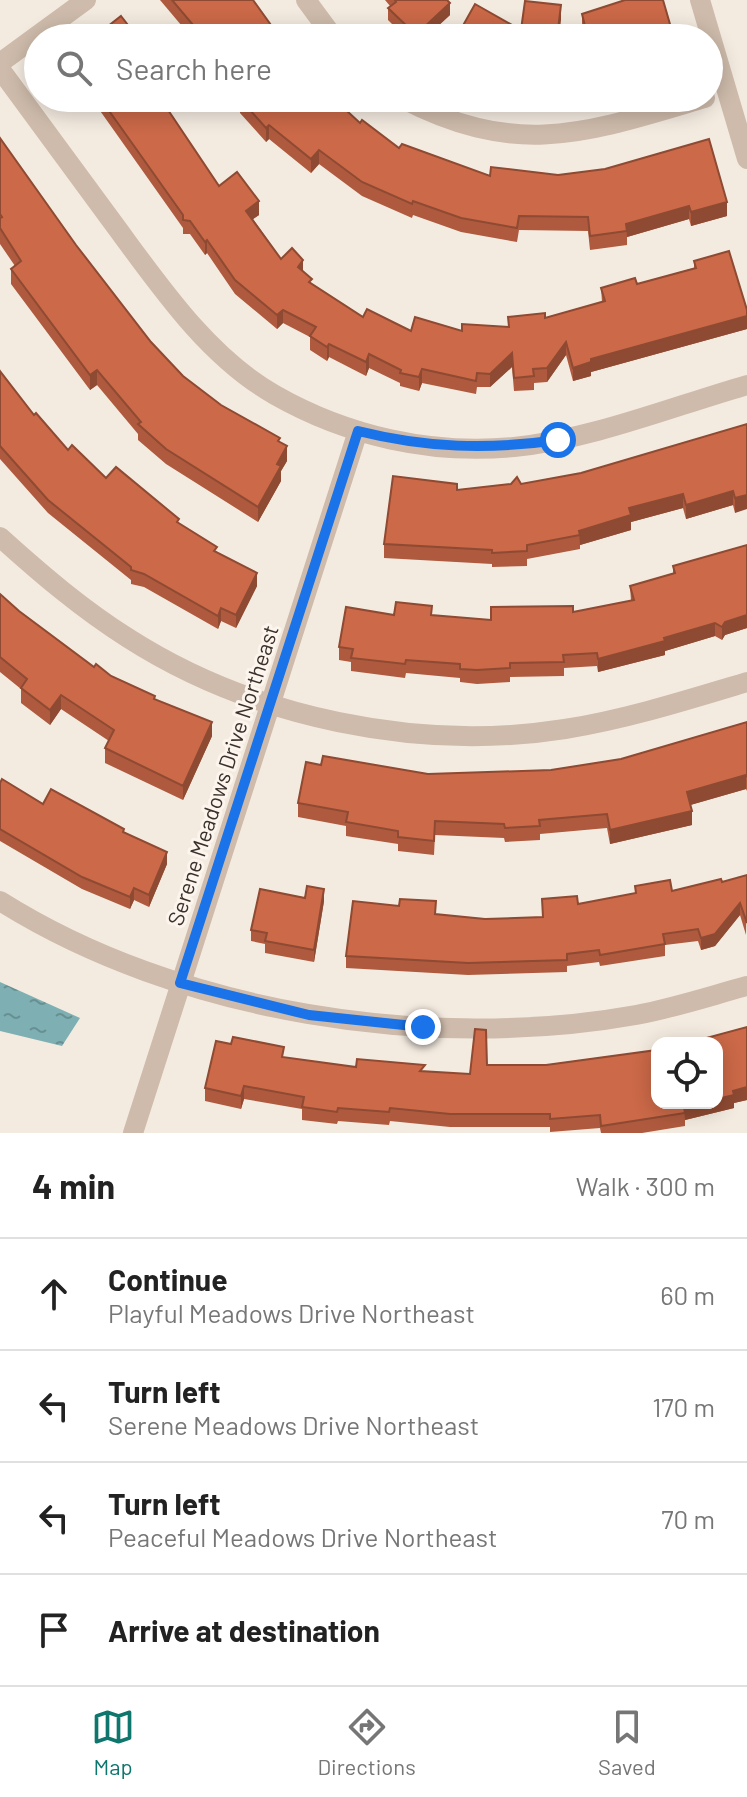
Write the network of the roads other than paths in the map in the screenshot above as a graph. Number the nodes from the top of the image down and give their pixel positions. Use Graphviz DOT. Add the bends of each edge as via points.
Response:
graph roads {
  1 [pos="86,0"];
  2 [pos="306,0"];
  3 [pos="700,0"];
  4 [pos="55,24"];
  5 [pos="324,24"];
  6 [pos="704,24"];
  7 [pos="24,48"];
  8 [pos="0,66"];
  9 [pos="24,99"];
  10 [pos="33,112"];
  11 [pos="428,112"];
  12 [pos="655,112"];
  13 [pos="723,112"];
  14 [pos="747,159"];
  15 [pos="747,385"];
  16 [pos="358,431"];
  17 [pos="0,537"];
  18 [pos="747,682"];
  19 [pos="269,703"];
  20 [pos="0,901"];
  21 [pos="180,983"];
  22 [pos="747,986"];
  23 [pos="133,1133"];
  1 -- 4 [label="street"];
  2 -- 5 [label="street"];
  3 -- 6 [label="street"];
  7 -- 8 [label="street"];
  8 -- 9 [label="street"];
  10 -- 16 [label="street" via="167,296 225,358 274,395"];
  11 -- 12 [label="street" via="494,133 543,137 590,131"];
  13 -- 14 [label="street"];
  15 -- 16 [label="street" via="558,440 513,447 408,444"];
  16 -- 19 [label="street, Serene Meadows Drive Northeast"];
  17 -- 19 [label="street" via="56,587 130,640"];
  18 -- 19 [label="street" via="643,713 484,735 402,731"];
  19 -- 21 [label="street, Serene Meadows Drive Northeast"];
  20 -- 21 [label="street" via="93,949"];
  21 -- 22 [label="street" via="309,1015 423,1027 532,1026 634,1015"];
  21 -- 23 [label="street, Serene Meadows Drive Northeast"];
}
